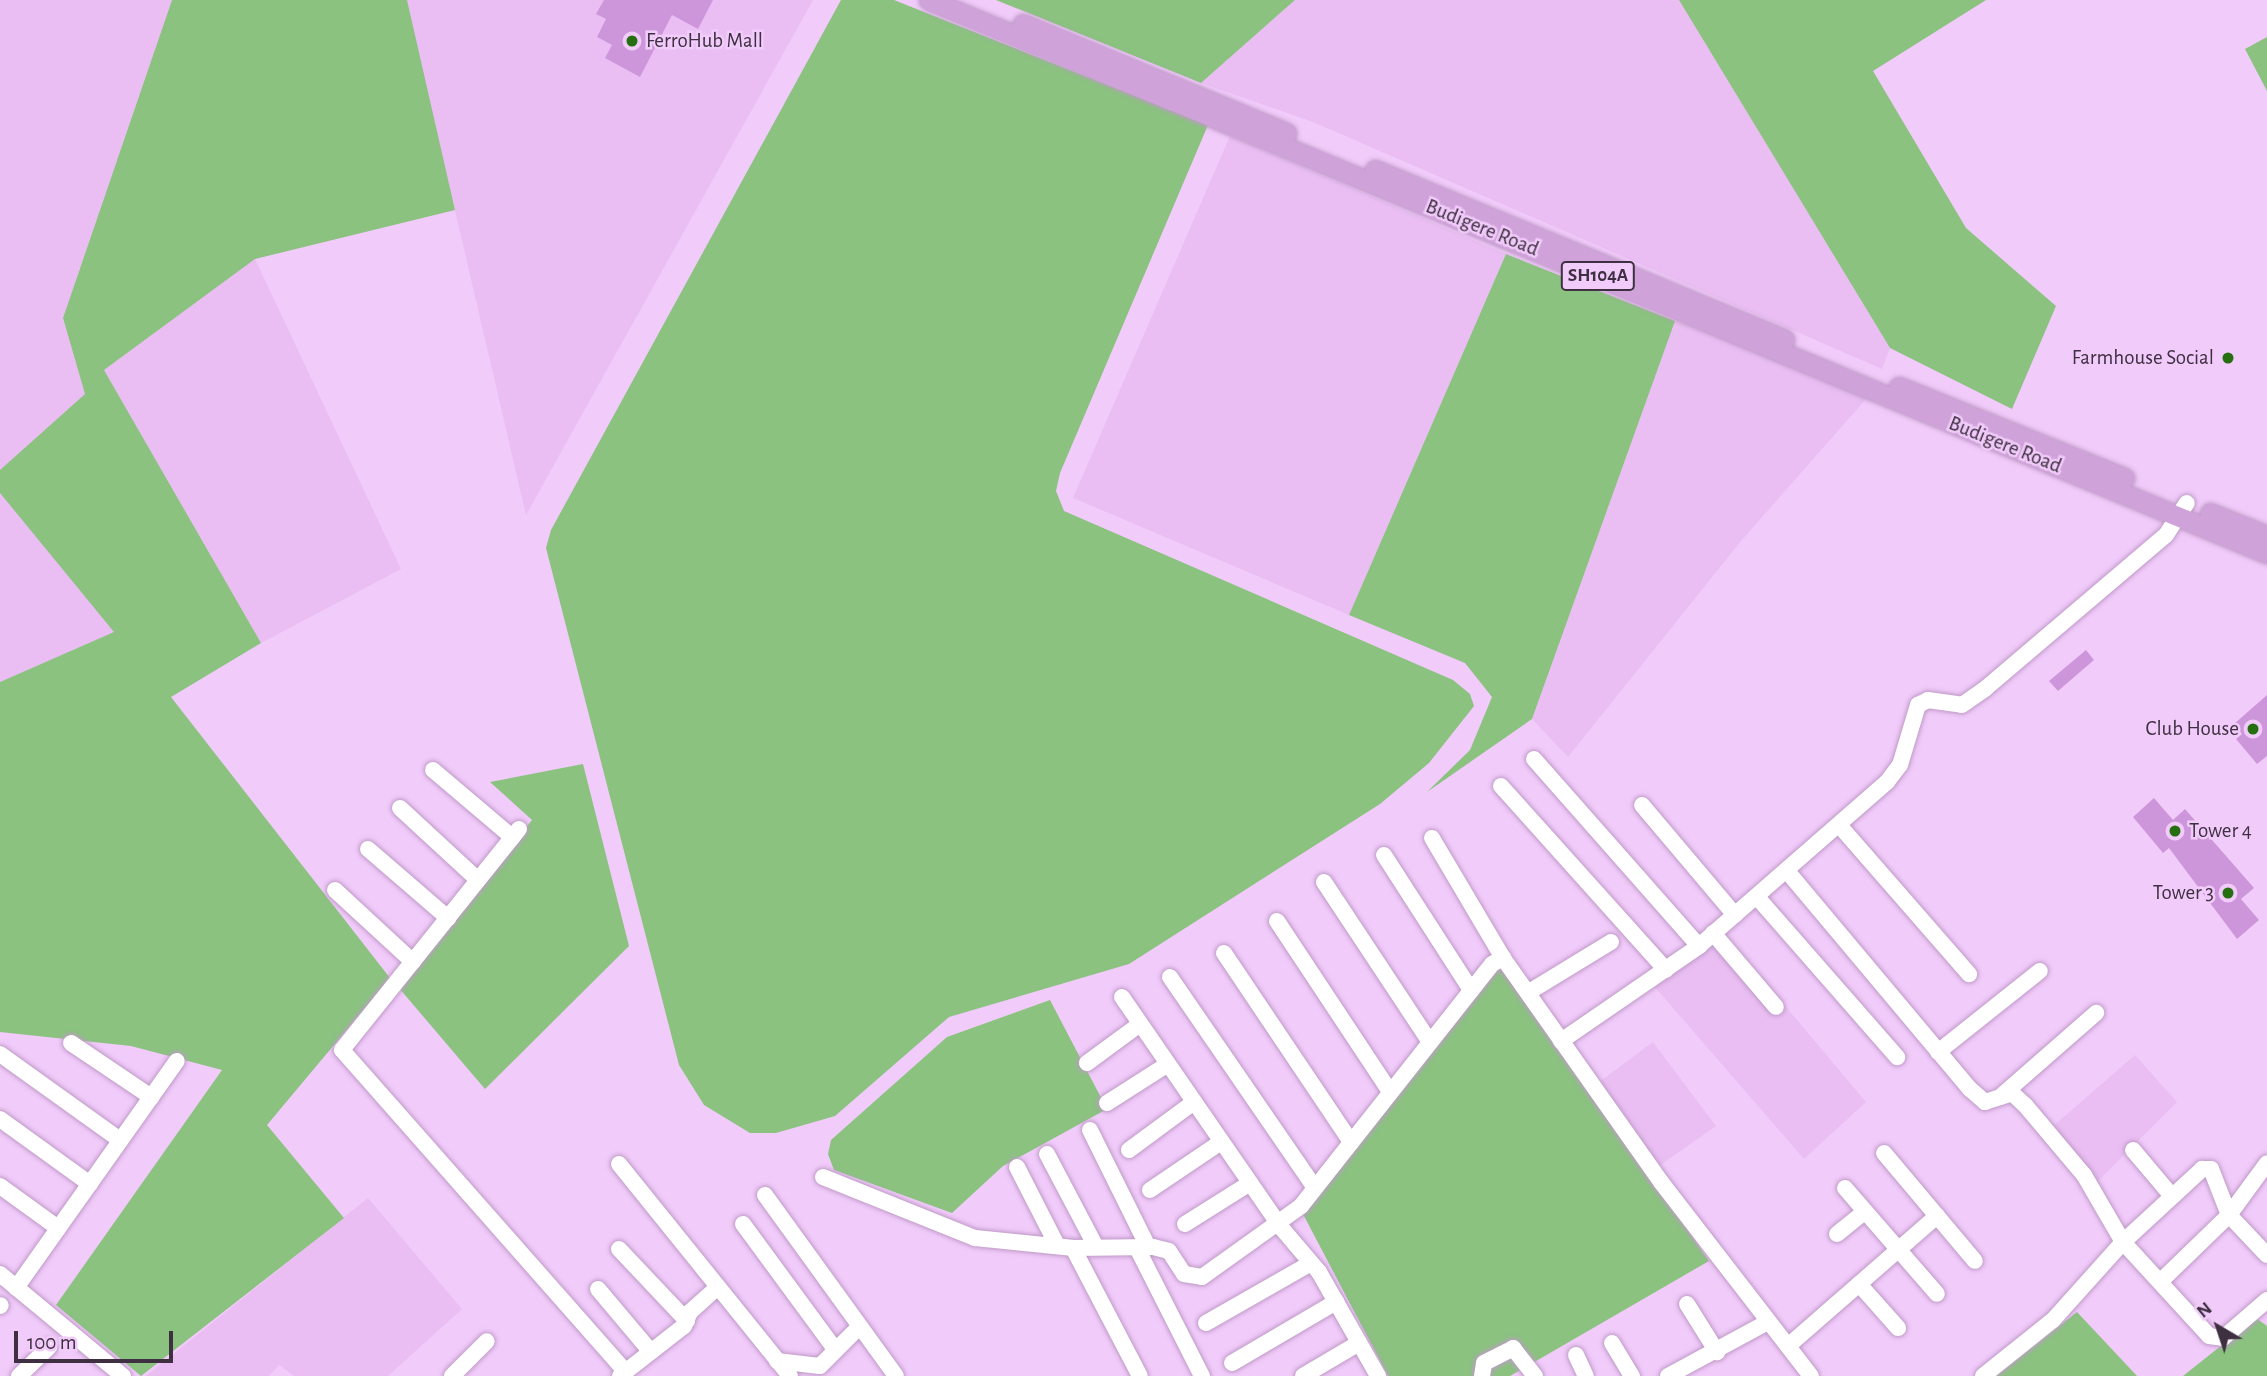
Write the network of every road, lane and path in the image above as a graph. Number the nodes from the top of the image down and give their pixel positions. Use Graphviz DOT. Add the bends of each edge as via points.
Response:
graph roads {
  1 [pos="929,0"];
  2 [pos="963,0"];
  3 [pos="2185,509"];
  4 [pos="2267,536"];
  5 [pos="2267,553"];
  6 [pos="1534,759"];
  7 [pos="433,770"];
  8 [pos="1501,786"];
  9 [pos="1642,805"];
  10 [pos="400,808"];
  11 [pos="1839,825"];
  12 [pos="1432,838"];
  13 [pos="368,849"];
  14 [pos="1384,855"];
  15 [pos="1787,871"];
  16 [pos="478,880"];
  17 [pos="1324,882"];
  18 [pos="335,890"];
  19 [pos="1757,897"];
  20 [pos="1735,915"];
  21 [pos="448,918"];
  22 [pos="1277,921"];
  23 [pos="1713,933"];
  24 [pos="1611,942"];
  25 [pos="1699,946"];
  26 [pos="1224,953"];
  27 [pos="1503,958"];
  28 [pos="413,962"];
  29 [pos="1666,970"];
  30 [pos="2040,971"];
  31 [pos="1969,974"];
  32 [pos="1170,977"];
  33 [pos="1471,990"];
  34 [pos="1529,992"];
  35 [pos="1122,997"];
  36 [pos="1776,1007"];
  37 [pos="2096,1013"];
  38 [pos="1140,1024"];
  39 [pos="1561,1041"];
  40 [pos="1430,1042"];
  41 [pos="71,1043"];
  42 [pos="1938,1052"];
  43 [pos="0,1054"];
  44 [pos="1896,1057"];
  45 [pos="177,1061"];
  46 [pos="1087,1063"];
  47 [pos="1168,1064"];
  48 [pos="1390,1092"];
  49 [pos="151,1097"];
  50 [pos="2000,1097"];
  51 [pos="1194,1102"];
  52 [pos="1107,1103"];
  53 [pos="0,1119"];
  54 [pos="1090,1130"];
  55 [pos="120,1140"];
  56 [pos="1222,1142"];
  57 [pos="1351,1142"];
  58 [pos="1129,1150"];
  59 [pos="2133,1150"];
  60 [pos="1884,1153"];
  61 [pos="1047,1154"];
  62 [pos="2267,1163"];
  63 [pos="619,1164"];
  64 [pos="1017,1167"];
  65 [pos="823,1177"];
  66 [pos="1250,1183"];
  67 [pos="90,1184"];
  68 [pos="0,1186"];
  69 [pos="1315,1188"];
  70 [pos="1845,1188"];
  71 [pos="1150,1190"];
  72 [pos="765,1195"];
  73 [pos="2171,1195"];
  74 [pos="1865,1211"];
  75 [pos="2229,1215"];
  76 [pos="1937,1216"];
  77 [pos="743,1224"];
  78 [pos="1185,1224"];
  79 [pos="1279,1225"];
  80 [pos="58,1228"];
  81 [pos="1837,1234"];
  82 [pos="2123,1242"];
  83 [pos="1065,1246"];
  84 [pos="1096,1247"];
  85 [pos="1142,1248"];
  86 [pos="619,1249"];
  87 [pos="1898,1250"];
  88 [pos="2267,1255"];
  89 [pos="1975,1261"];
  90 [pos="1311,1263"];
  91 [pos="0,1274"];
  92 [pos="2162,1280"];
  93 [pos="1859,1284"];
  94 [pos="16,1288"];
  95 [pos="717,1288"];
  96 [pos="598,1289"];
  97 [pos="1937,1294"];
  98 [pos="2267,1300"];
  99 [pos="1336,1302"];
  100 [pos="1687,1304"];
  101 [pos="687,1321"];
  102 [pos="1768,1322"];
  103 [pos="1206,1323"];
  104 [pos="858,1328"];
  105 [pos="1898,1328"];
  106 [pos="487,1341"];
  107 [pos="1359,1343"];
  108 [pos="1612,1343"];
  109 [pos="1788,1346"];
  110 [pos="48,1347"];
  111 [pos="834,1349"];
  112 [pos="651,1352"];
  113 [pos="1717,1352"];
  114 [pos="1576,1355"];
  115 [pos="777,1361"];
  116 [pos="1232,1363"];
  117 [pos="623,1374"];
  118 [pos="19,1376"];
  119 [pos="124,1376"];
  120 [pos="452,1376"];
  121 [pos="790,1376"];
  122 [pos="897,1376"];
  123 [pos="1140,1376"];
  124 [pos="1202,1376"];
  125 [pos="1303,1376"];
  126 [pos="1378,1376"];
  127 [pos="1482,1376"];
  128 [pos="1535,1376"];
  129 [pos="1586,1376"];
  130 [pos="1632,1376"];
  131 [pos="1668,1376"];
  132 [pos="1811,1376"];
  133 [pos="1983,1376"];
  1 -- 3 [label="main road, Budigere Road / SH104A" via="2019,452"];
  2 -- 3 [label="main road, Budigere Road / SH104A"];
  3 -- 4 [label="main road, Budigere Road / SH104A"];
  3 -- 5 [label="main road, Budigere Road / SH104A"];
  3 -- 11 [label="street" via="2166,535 1978,694 1962,705 1928,700 1919,705 1900,765"];
  6 -- 25 [label="street"];
  7 -- 16 [label="street" via="516,833"];
  8 -- 29 [label="street"];
  9 -- 20 [label="street"];
  10 -- 16 [label="street"];
  11 -- 15 [label="street"];
  11 -- 31 [label="street"];
  12 -- 27 [label="street"];
  13 -- 21 [label="street"];
  14 -- 33 [label="street"];
  15 -- 19 [label="street"];
  15 -- 42 [label="street"];
  16 -- 21 [label="street"];
  17 -- 40 [label="street"];
  18 -- 28 [label="street"];
  19 -- 20 [label="street"];
  19 -- 44 [label="street"];
  20 -- 23 [label="street"];
  21 -- 28 [label="street"];
  22 -- 48 [label="street"];
  23 -- 25 [label="street"];
  23 -- 36 [label="street"];
  24 -- 34 [label="street"];
  25 -- 29 [label="street"];
  26 -- 57 [label="street"];
  27 -- 33 [label="street"];
  27 -- 34 [label="street"];
  28 -- 117 [label="street" via="342,1050"];
  29 -- 39 [label="street"];
  30 -- 42 [label="street"];
  32 -- 69 [label="street"];
  33 -- 40 [label="street"];
  34 -- 39 [label="street"];
  35 -- 38 [label="street"];
  37 -- 50 [label="street"];
  38 -- 46 [label="street"];
  38 -- 47 [label="street"];
  39 -- 102 [label="street"];
  40 -- 48 [label="street"];
  41 -- 49 [label="street"];
  42 -- 50 [label="street" via="1981,1100"];
  43 -- 55 [label="street"];
  45 -- 49 [label="street"];
  47 -- 51 [label="street"];
  47 -- 52 [label="street"];
  48 -- 57 [label="street"];
  49 -- 55 [label="street"];
  50 -- 82 [label="street" via="2012,1093 2025,1105 2084,1175"];
  51 -- 56 [label="street"];
  51 -- 58 [label="street"];
  53 -- 67 [label="street"];
  54 -- 85 [label="street"];
  55 -- 67 [label="street"];
  56 -- 66 [label="street"];
  56 -- 71 [label="street"];
  57 -- 69 [label="street"];
  59 -- 73 [label="street"];
  60 -- 76 [label="street"];
  61 -- 84 [label="street"];
  62 -- 75 [label="street"];
  63 -- 95 [label="street"];
  64 -- 83 [label="street"];
  65 -- 83 [label="street" via="975,1238"];
  66 -- 78 [label="street"];
  66 -- 79 [label="street"];
  67 -- 80 [label="street"];
  68 -- 80 [label="street"];
  69 -- 79 [label="street"];
  70 -- 74 [label="street"];
  72 -- 104 [label="street"];
  73 -- 75 [label="street" via="2202,1169 2211,1169"];
  73 -- 82 [label="street"];
  74 -- 81 [label="street"];
  74 -- 87 [label="street"];
  75 -- 88 [label="street"];
  75 -- 92 [label="street"];
  76 -- 87 [label="street"];
  76 -- 89 [label="street"];
  77 -- 111 [label="street"];
  79 -- 85 [label="street" via="1202,1277 1184,1274 1169,1251"];
  79 -- 90 [label="street"];
  80 -- 94 [label="street"];
  82 -- 92 [label="street"];
  82 -- 133 [label="street" via="2053,1320"];
  83 -- 84 [label="street"];
  83 -- 123 [label="street"];
  84 -- 85 [label="street"];
  85 -- 124 [label="street"];
  86 -- 101 [label="street"];
  87 -- 93 [label="street"];
  87 -- 97 [label="street"];
  90 -- 99 [label="street"];
  90 -- 103 [label="street"];
  91 -- 94 [label="street"];
  92 -- 98 [label="street" via="2217,1339"];
  93 -- 105 [label="street"];
  93 -- 109 [label="street"];
  94 -- 119 [label="street"];
  95 -- 101 [label="street"];
  95 -- 115 [label="street"];
  96 -- 112 [label="street"];
  99 -- 107 [label="street"];
  99 -- 116 [label="street"];
  100 -- 113 [label="street"];
  101 -- 112 [label="street"];
  102 -- 109 [label="street"];
  102 -- 113 [label="street"];
  104 -- 111 [label="street"];
  104 -- 122 [label="street"];
  106 -- 120 [label="street"];
  107 -- 125 [label="street"];
  107 -- 126 [label="street"];
  108 -- 130 [label="street"];
  109 -- 132 [label="street"];
  110 -- 118 [label="street"];
  111 -- 115 [label="street" via="820,1366"];
  112 -- 117 [label="street"];
  113 -- 131 [label="street"];
  114 -- 129 [label="street"];
  115 -- 121 [label="street"];
  127 -- 128 [label="street" via="1484,1363 1513,1348"];
}
